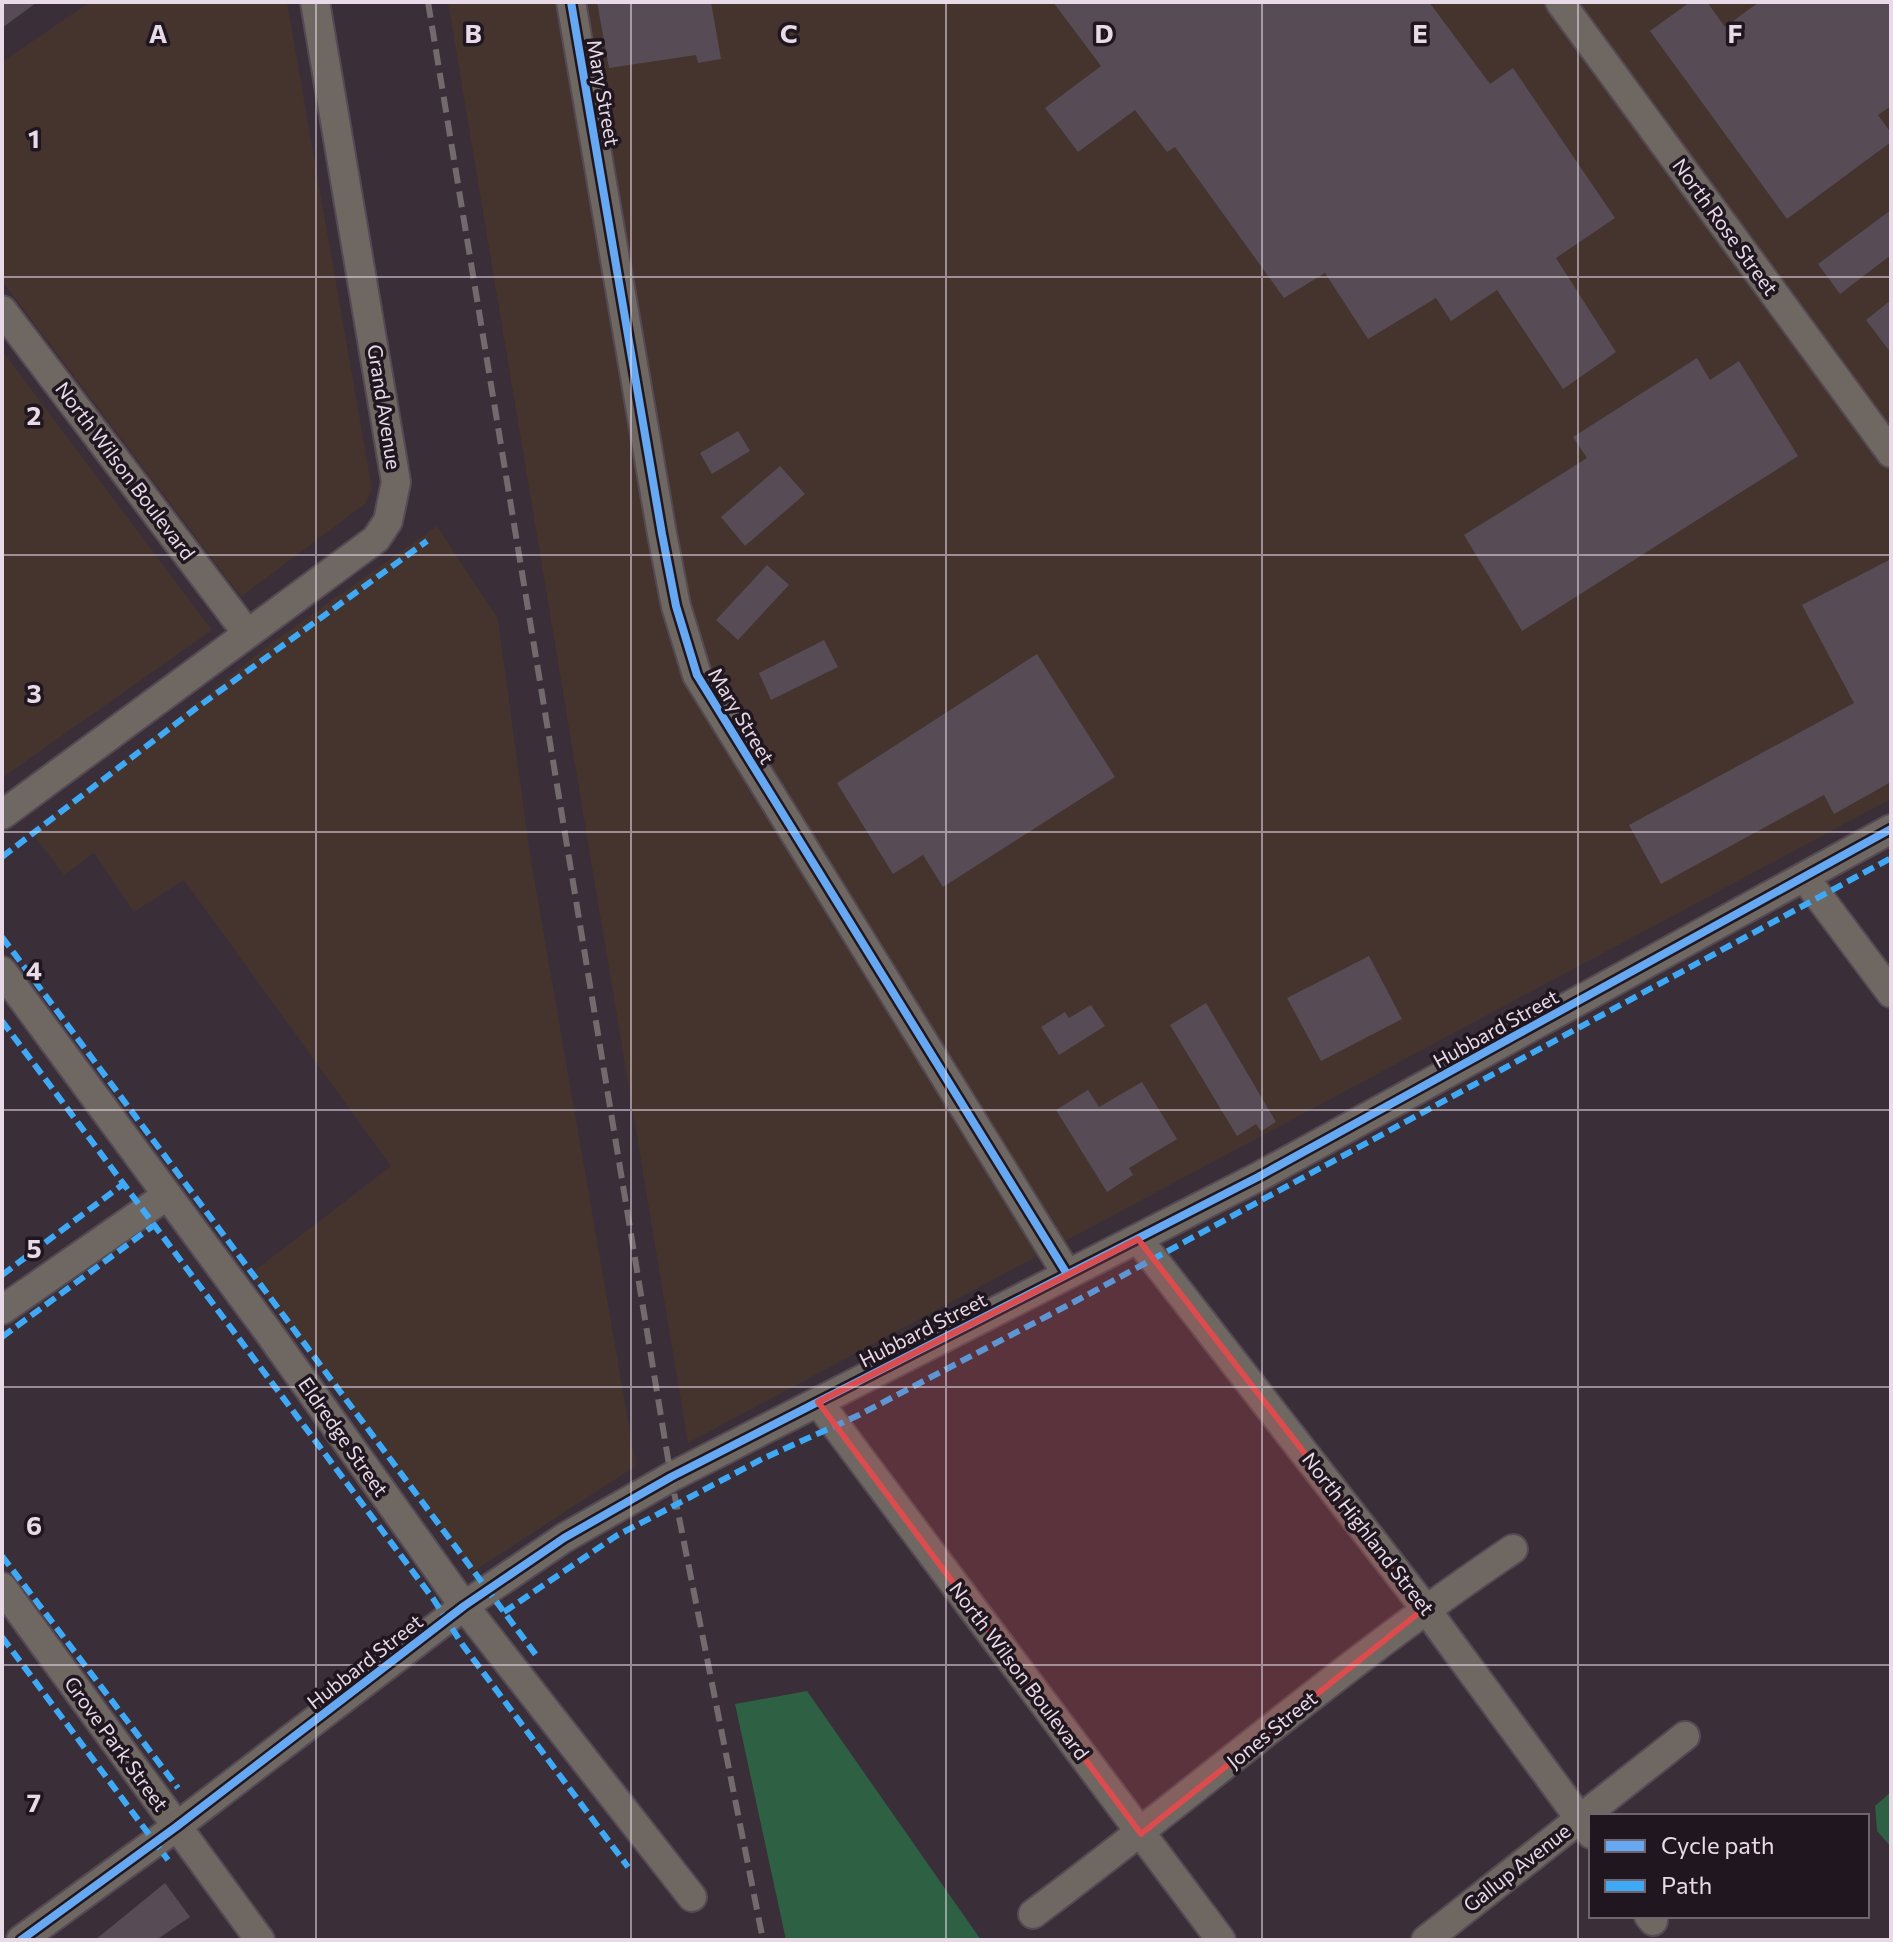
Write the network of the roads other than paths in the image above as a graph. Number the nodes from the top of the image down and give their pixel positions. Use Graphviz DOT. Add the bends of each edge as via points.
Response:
graph roads {
  1 [pos="315,2"];
  2 [pos="571,2"];
  3 [pos="1560,2"];
  4 [pos="2,310"];
  5 [pos="1891,453"];
  6 [pos="247,633"];
  7 [pos="2,815"];
  8 [pos="1891,829"];
  9 [pos="1805,878"];
  10 [pos="2,971"];
  11 [pos="1891,993"];
  12 [pos="166,1196"];
  13 [pos="1138,1239"];
  14 [pos="1067,1274"];
  15 [pos="2,1310"];
  16 [pos="818,1402"];
  17 [pos="1513,1549"];
  18 [pos="2,1587"];
  19 [pos="464,1606"];
  20 [pos="1425,1608"];
  21 [pos="1685,1736"];
  22 [pos="1599,1814"];
  23 [pos="1586,1826"];
  24 [pos="176,1827"];
  25 [pos="1141,1834"];
  26 [pos="692,1897"];
  27 [pos="1033,1914"];
  28 [pos="21,1940"];
  29 [pos="260,1940"];
  30 [pos="1221,1940"];
  31 [pos="1426,1940"];
  1 -- 6 [label="street, Grand Avenue" via="391,443 395,493 388,521 376,539"];
  2 -- 14 [label="street, Mary Street" via="662,534 697,675"];
  3 -- 5 [label="street, North Rose Street"];
  4 -- 6 [label="street, North Wilson Boulevard"];
  6 -- 7 [label="street, Grand Avenue"];
  8 -- 9 [label="street, Hubbard Street"];
  9 -- 11 [label="street"];
  9 -- 13 [label="street, Hubbard Street"];
  10 -- 12 [label="street, Eldredge Street"];
  12 -- 15 [label="street"];
  12 -- 19 [label="street, Eldredge Street"];
  13 -- 14 [label="street, Hubbard Street"];
  13 -- 20 [label="street, North Highland Street"];
  14 -- 16 [label="street, Hubbard Street"];
  16 -- 19 [label="street, Hubbard Street" via="564,1538"];
  16 -- 25 [label="street, North Wilson Boulevard"];
  17 -- 20 [label="street, Jones Street"];
  18 -- 24 [label="street, Grove Park Street"];
  19 -- 24 [label="street, Hubbard Street"];
  19 -- 26 [label="street, Eldredge Street"];
  20 -- 23 [label="street, North Highland Street"];
  20 -- 25 [label="street, Jones Street"];
  21 -- 22 [label="street, Gallup Avenue"];
  23 -- 31 [label="street, Gallup Avenue"];
  24 -- 28 [label="street, Hubbard Street"];
  24 -- 29 [label="street, Grove Park Street"];
  25 -- 27 [label="street, Jones Street"];
  25 -- 30 [label="street, North Wilson Boulevard"];
}
